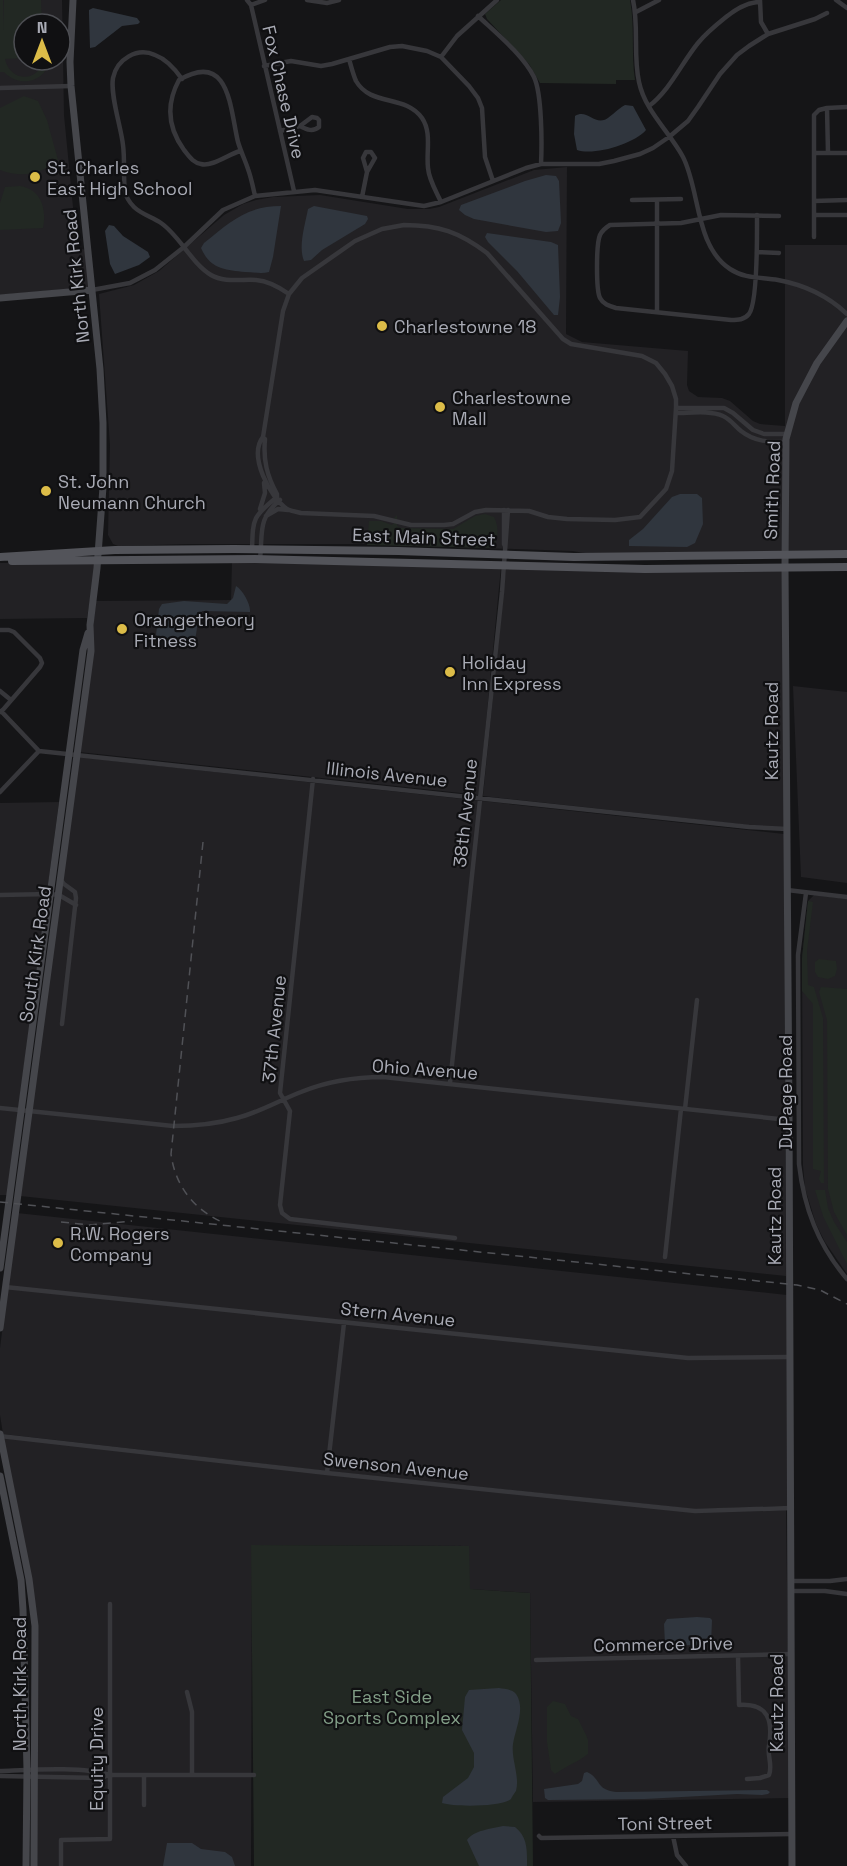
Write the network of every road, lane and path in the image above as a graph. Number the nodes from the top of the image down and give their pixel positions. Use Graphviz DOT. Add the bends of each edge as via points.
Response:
graph roads {
  1 [pos="73,0"];
  2 [pos="265,0"];
  3 [pos="307,0"];
  4 [pos="339,0"];
  5 [pos="497,0"];
  6 [pos="633,0"];
  7 [pos="659,0"];
  8 [pos="760,1"];
  9 [pos="837,1"];
  10 [pos="249,3"];
  11 [pos="847,8"];
  12 [pos="636,12"];
  13 [pos="827,13"];
  14 [pos="478,16"];
  15 [pos="768,34"];
  16 [pos="441,57"];
  17 [pos="349,59"];
  18 [pos="264,66"];
  19 [pos="182,79"];
  20 [pos="71,86"];
  21 [pos="0,88"];
  22 [pos="648,106"];
  23 [pos="847,107"];
  24 [pos="827,108"];
  25 [pos="300,126"];
  26 [pos="280,131"];
  27 [pos="669,137"];
  28 [pos="240,151"];
  29 [pos="814,153"];
  30 [pos="828,153"];
  31 [pos="847,153"];
  32 [pos="541,164"];
  33 [pos="367,172"];
  34 [pos="493,181"];
  35 [pos="294,191"];
  36 [pos="255,196"];
  37 [pos="362,197"];
  38 [pos="681,199"];
  39 [pos="632,200"];
  40 [pos="657,200"];
  41 [pos="847,200"];
  42 [pos="814,201"];
  43 [pos="441,202"];
  44 [pos="757,215"];
  45 [pos="814,215"];
  46 [pos="847,215"];
  47 [pos="779,216"];
  48 [pos="702,219"];
  49 [pos="657,223"];
  50 [pos="814,237"];
  51 [pos="184,247"];
  52 [pos="757,252"];
  53 [pos="779,253"];
  54 [pos="755,278"];
  55 [pos="92,290"];
  56 [pos="289,294"];
  57 [pos="0,298"];
  58 [pos="657,312"];
  59 [pos="847,314"];
  60 [pos="847,321"];
  61 [pos="676,410"];
  62 [pos="263,437"];
  63 [pos="787,438"];
  64 [pos="264,480"];
  65 [pos="278,499"];
  66 [pos="290,510"];
  67 [pos="506,510"];
  68 [pos="259,511"];
  69 [pos="266,516"];
  70 [pos="256,549"];
  71 [pos="99,550"];
  72 [pos="505,550"];
  73 [pos="847,554"];
  74 [pos="785,555"];
  75 [pos="0,559"];
  76 [pos="98,559"];
  77 [pos="250,559"];
  78 [pos="260,559"];
  79 [pos="504,565"];
  80 [pos="785,567"];
  81 [pos="847,567"];
  82 [pos="0,630"];
  83 [pos="0,691"];
  84 [pos="11,700"];
  85 [pos="0,712"];
  86 [pos="39,751"];
  87 [pos="72,754"];
  88 [pos="313,779"];
  89 [pos="0,792"];
  90 [pos="481,798"];
  91 [pos="787,829"];
  92 [pos="61,880"];
  93 [pos="787,890"];
  94 [pos="806,893"];
  95 [pos="50,894"];
  96 [pos="0,895"];
  97 [pos="59,895"];
  98 [pos="847,897"];
  99 [pos="76,905"];
  100 [pos="697,1000"];
  101 [pos="62,1024"];
  102 [pos="450,1083"];
  103 [pos="283,1100"];
  104 [pos="0,1108"];
  105 [pos="683,1109"];
  106 [pos="25,1111"];
  107 [pos="789,1120"];
  108 [pos="454,1238"];
  109 [pos="665,1257"];
  110 [pos="0,1268"];
  111 [pos="847,1279"];
  112 [pos="6,1287"];
  113 [pos="344,1323"];
  114 [pos="0,1328"];
  115 [pos="789,1358"];
  116 [pos="0,1435"];
  117 [pos="327,1473"];
  118 [pos="0,1476"];
  119 [pos="790,1508"];
  120 [pos="8,1517"];
  121 [pos="847,1579"];
  122 [pos="791,1581"];
  123 [pos="791,1591"];
  124 [pos="847,1594"];
  125 [pos="110,1604"];
  126 [pos="791,1654"];
  127 [pos="738,1656"];
  128 [pos="536,1660"];
  129 [pos="187,1692"];
  130 [pos="0,1771"];
  131 [pos="30,1774"];
  132 [pos="109,1775"];
  133 [pos="144,1775"];
  134 [pos="192,1775"];
  135 [pos="254,1775"];
  136 [pos="0,1776"];
  137 [pos="747,1779"];
  138 [pos="144,1805"];
  139 [pos="792,1834"];
  140 [pos="539,1836"];
  141 [pos="673,1836"];
  142 [pos="26,1866"];
  143 [pos="34,1866"];
  144 [pos="61,1866"];
  145 [pos="686,1866"];
  146 [pos="792,1866"];
  1 -- 20 [label="main road, North Kirk Road"];
  2 -- 10 [label="street"];
  3 -- 4 [label="street"];
  5 -- 14 [label="street"];
  6 -- 12 [label="street"];
  7 -- 12 [label="street"];
  8 -- 15 [label="street" via="761,22"];
  8 -- 22 [label="street" via="735,10 713,27 663,93"];
  9 -- 11 [label="street"];
  10 -- 18 [label="street, Fox Chase Drive"];
  12 -- 22 [label="street" via="638,75"];
  13 -- 15 [label="street"];
  14 -- 16 [label="street"];
  14 -- 32 [label="street" via="523,61 535,79"];
  15 -- 27 [label="street" via="729,63 693,115"];
  16 -- 17 [label="street" via="402,46"];
  16 -- 34 [label="street" via="478,98 485,157"];
  17 -- 18 [label="street" via="321,66 291,61"];
  17 -- 43 [label="street" via="364,90 406,104 422,119 427,128 430,177"];
  18 -- 26 [label="street, Fox Chase Drive"];
  19 -- 28 [label="street" via="208,72 222,81"];
  19 -- 28 [label="street" via="171,102 171,124 190,158 208,165"];
  19 -- 51 [label="street" via="159,56 140,53 122,61 114,74 113,86 128,198 137,210 161,223"];
  20 -- 21 [label="street"];
  20 -- 55 [label="main road, North Kirk Road"];
  22 -- 27 [label="street"];
  23 -- 24 [label="street"];
  24 -- 29 [label="street" via="814,115"];
  24 -- 30 [label="street"];
  25 -- 26 [label="street"];
  26 -- 35 [label="street, Fox Chase Drive"];
  27 -- 32 [label="street" via="640,154 614,161"];
  27 -- 48 [label="street" via="683,157"];
  28 -- 36 [label="street"];
  29 -- 30 [label="street"];
  29 -- 42 [label="street"];
  30 -- 31 [label="street"];
  32 -- 34 [label="street"];
  33 -- 37 [label="street"];
  34 -- 43 [label="street"];
  35 -- 36 [label="street"];
  35 -- 37 [label="street"];
  36 -- 51 [label="street" via="223,210"];
  37 -- 43 [label="street" via="411,206"];
  38 -- 40 [label="street"];
  39 -- 40 [label="street"];
  40 -- 49 [label="street"];
  41 -- 42 [label="street"];
  42 -- 45 [label="street"];
  44 -- 47 [label="street"];
  44 -- 48 [label="street"];
  44 -- 52 [label="street"];
  45 -- 46 [label="street"];
  45 -- 50 [label="street"];
  48 -- 49 [label="street"];
  48 -- 54 [label="street" via="717,258 733,271"];
  49 -- 58 [label="street"];
  49 -- 58 [label="street" via="610,225 603,229 598,241 598,289 602,301 610,307"];
  51 -- 55 [label="street" via="139,279"];
  51 -- 56 [label="street" via="211,276 258,280"];
  52 -- 53 [label="street"];
  52 -- 54 [label="street"];
  54 -- 58 [label="street" via="751,309 740,320"];
  54 -- 59 [label="street" via="813,290"];
  55 -- 57 [label="main road"];
  55 -- 71 [label="main road, North Kirk Road" via="103,423"];
  56 -- 61 [label="street" via="302,278 372,233 404,225 448,230 487,253 563,339 571,344 634,354 656,363 672,386"];
  56 -- 62 [label="street"];
  60 -- 63 [label="main road, Smith Road" via="812,371 796,403"];
  61 -- 63 [label="street" via="724,408 753,430"];
  61 -- 63 [label="street" via="723,416 756,440"];
  61 -- 67 [label="street" via="668,484 640,517 553,518"];
  62 -- 64 [label="street" via="259,456"];
  62 -- 65 [label="street" via="265,465"];
  63 -- 74 [label="main road, Smith Road"];
  64 -- 65 [label="street"];
  64 -- 68 [label="street" via="265,493"];
  65 -- 66 [label="street"];
  65 -- 68 [label="street"];
  65 -- 69 [label="street"];
  66 -- 67 [label="street" via="374,516 411,525 453,524 475,512"];
  66 -- 69 [label="street" via="278,509"];
  67 -- 72 [label="street, 38th Avenue"];
  68 -- 70 [label="street" via="253,529"];
  69 -- 70 [label="street"];
  70 -- 71 [label="main road, East Main Street"];
  70 -- 72 [label="main road, East Main Street"];
  70 -- 77 [label="street"];
  70 -- 78 [label="street"];
  71 -- 75 [label="main road, East Main Street"];
  71 -- 76 [label="main road, South Kirk Road"];
  72 -- 74 [label="main road, East Main Street" via="574,557"];
  72 -- 79 [label="street, 38th Avenue"];
  73 -- 74 [label="main road, East Main Street"];
  74 -- 80 [label="main road, Smith Road"];
  75 -- 76 [label="main road, East Main Street"];
  76 -- 77 [label="main road, East Main Street"];
  76 -- 87 [label="main road, South Kirk Road"];
  77 -- 78 [label="main road, East Main Street"];
  78 -- 79 [label="main road, East Main Street"];
  79 -- 80 [label="main road, East Main Street"];
  79 -- 90 [label="street, 38th Avenue"];
  80 -- 81 [label="main road, East Main Street"];
  80 -- 91 [label="main road, Kautz Road"];
  82 -- 84 [label="street" via="14,632 42,663"];
  83 -- 84 [label="street"];
  84 -- 85 [label="street"];
  85 -- 86 [label="street"];
  86 -- 87 [label="street, Illinois Avenue"];
  86 -- 89 [label="street"];
  87 -- 88 [label="street, Illinois Avenue"];
  87 -- 92 [label="main road, South Kirk Road"];
  87 -- 95 [label="main road, South Kirk Road"];
  88 -- 90 [label="street, Illinois Avenue"];
  88 -- 103 [label="street, 37th Avenue" via="280,1092"];
  90 -- 91 [label="street, Illinois Avenue"];
  90 -- 102 [label="street, 38th Avenue"];
  91 -- 93 [label="main road, Kautz Road"];
  92 -- 97 [label="main road, South Kirk Road"];
  92 -- 99 [label="street" via="75,892"];
  93 -- 94 [label="street"];
  93 -- 107 [label="main road, Kautz Road"];
  94 -- 98 [label="street"];
  94 -- 111 [label="street, DuPage Road" via="798,956 799,1164 808,1213 824,1248"];
  95 -- 96 [label="street"];
  95 -- 97 [label="street"];
  95 -- 106 [label="main road, South Kirk Road"];
  97 -- 99 [label="street"];
  97 -- 106 [label="main road, South Kirk Road"];
  99 -- 101 [label="street"];
  100 -- 105 [label="street"];
  102 -- 103 [label="street, Ohio Avenue" via="361,1078 321,1085"];
  102 -- 105 [label="street, Ohio Avenue"];
  103 -- 106 [label="street, Ohio Avenue" via="239,1118 194,1126"];
  103 -- 108 [label="street, 37th Avenue" via="290,1111 282,1213 290,1219"];
  104 -- 106 [label="street, Ohio Avenue"];
  105 -- 107 [label="street, Ohio Avenue"];
  105 -- 109 [label="street"];
  106 -- 110 [label="main road, South Kirk Road"];
  106 -- 112 [label="main road, South Kirk Road"];
  107 -- 115 [label="main road, Kautz Road"];
  112 -- 113 [label="street, Stern Avenue"];
  112 -- 114 [label="main road"];
  113 -- 115 [label="street, Stern Avenue" via="688,1358"];
  113 -- 117 [label="street"];
  115 -- 119 [label="main road, Kautz Road"];
  116 -- 117 [label="street, Swenson Avenue"];
  116 -- 120 [label="main road, North Kirk Road"];
  117 -- 119 [label="street, Swenson Avenue" via="695,1511"];
  118 -- 120 [label="main road, North Kirk Road"];
  119 -- 122 [label="main road, Kautz Road"];
  120 -- 131 [label="main road, North Kirk Road" via="23,1603"];
  120 -- 131 [label="main road, North Kirk Road" via="29,1579 35,1626"];
  121 -- 122 [label="street"];
  122 -- 123 [label="main road, Kautz Road"];
  123 -- 124 [label="street"];
  123 -- 126 [label="main road, Kautz Road"];
  125 -- 132 [label="street, Equity Drive"];
  126 -- 127 [label="street, Commerce Drive"];
  126 -- 139 [label="main road, Kautz Road"];
  127 -- 128 [label="street, Commerce Drive"];
  127 -- 137 [label="street" via="739,1705 760,1709 770,1718 771,1729 769,1775"];
  129 -- 134 [label="street" via="192,1712"];
  130 -- 131 [label="street"];
  131 -- 132 [label="street" via="101,1778"];
  131 -- 136 [label="street"];
  131 -- 142 [label="main road, North Kirk Road"];
  131 -- 143 [label="main road, North Kirk Road"];
  132 -- 133 [label="street"];
  132 -- 144 [label="street, Equity Drive" via="110,1839 61,1840"];
  133 -- 134 [label="street"];
  133 -- 138 [label="street"];
  134 -- 135 [label="street"];
  139 -- 141 [label="street, Toni Street"];
  139 -- 146 [label="main road, Kautz Road"];
  140 -- 141 [label="street, Toni Street"];
  141 -- 145 [label="street" via="677,1856"];
}
